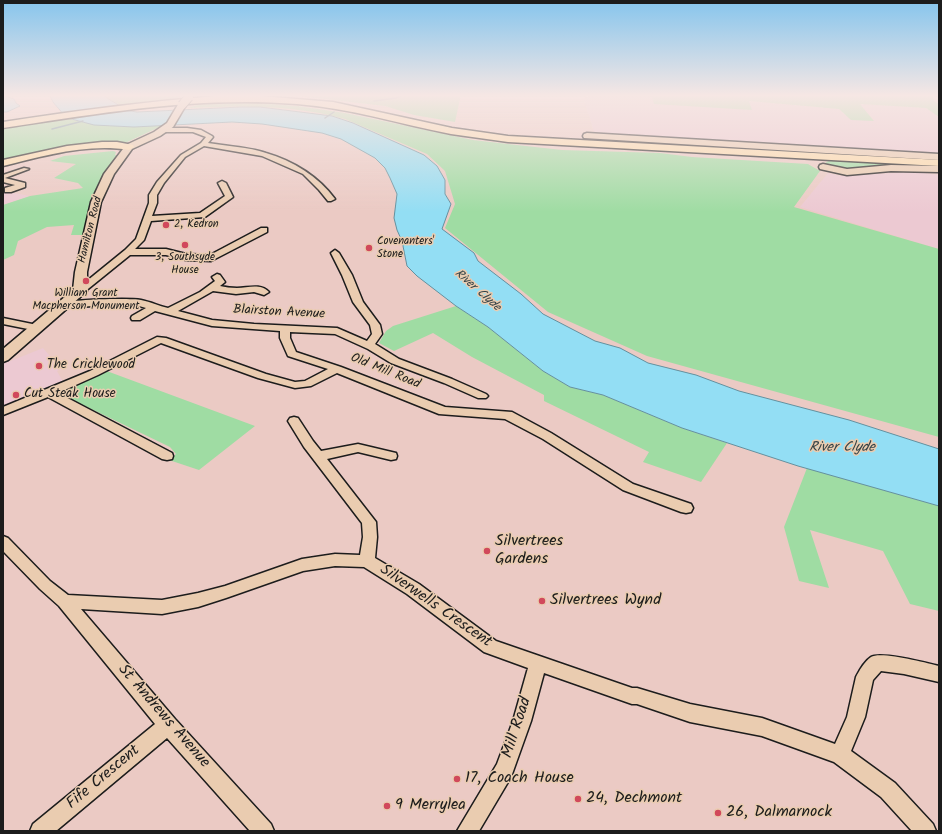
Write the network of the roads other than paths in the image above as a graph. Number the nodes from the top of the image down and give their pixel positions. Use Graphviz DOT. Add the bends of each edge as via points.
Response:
graph roads {
  1 [pos="155,134"];
  2 [pos="207,134"];
  3 [pos="472,134"];
  4 [pos="494,134"];
  5 [pos="555,134"];
  6 [pos="587,136"];
  7 [pos="203,144"];
  8 [pos="128,147"];
  9 [pos="780,154"];
  10 [pos="939,157"];
  11 [pos="849,158"];
  12 [pos="939,162"];
  13 [pos="3,164"];
  14 [pos="822,166"];
  15 [pos="26,169"];
  16 [pos="939,169"];
  17 [pos="3,178"];
  18 [pos="222,183"];
  19 [pos="8,190"];
  20 [pos="331,199"];
  21 [pos="148,219"];
  22 [pos="264,230"];
  23 [pos="128,252"];
  24 [pos="335,253"];
  25 [pos="217,277"];
  26 [pos="210,288"];
  27 [pos="80,291"];
  28 [pos="264,292"];
  29 [pos="63,305"];
  30 [pos="154,307"];
  31 [pos="169,312"];
  32 [pos="136,318"];
  33 [pos="3,321"];
  34 [pos="38,328"];
  35 [pos="285,328"];
  36 [pos="369,345"];
  37 [pos="3,357"];
  38 [pos="337,370"];
  39 [pos="49,393"];
  40 [pos="482,396"];
  41 [pos="3,411"];
  42 [pos="294,421"];
  43 [pos="167,456"];
  44 [pos="318,456"];
  45 [pos="391,456"];
  46 [pos="686,508"];
  47 [pos="6,550"];
  48 [pos="367,561"];
  49 [pos="65,601"];
  50 [pos="538,664"];
  51 [pos="939,674"];
  52 [pos="168,725"];
  53 [pos="840,755"];
  54 [pos="40,831"];
  55 [pos="264,831"];
  56 [pos="468,831"];
  57 [pos="926,831"];
  1 -- 8 [label="main road, Hamilton Road"];
  2 -- 7 [label="street" via="210,136"];
  3 -- 9 [label="highway" via="508,139"];
  4 -- 12 [label="highway"];
  5 -- 6 [label="highway"];
  6 -- 10 [label="main road"];
  7 -- 20 [label="street" via="264,154 305,173 326,187"];
  7 -- 21 [label="street" via="183,156 161,182 153,195"];
  8 -- 13 [label="highway" via="80,151"];
  8 -- 27 [label="main road, Hamilton Road" via="109,174 96,202 81,272"];
  9 -- 11 [label="highway"];
  9 -- 14 [label="highway" via="808,159"];
  11 -- 12 [label="highway"];
  11 -- 14 [label="highway" via="824,160 821,161"];
  14 -- 16 [label="street" via="852,172 886,168"];
  15 -- 17 [label="street"];
  17 -- 19 [label="street" via="22,185"];
  18 -- 21 [label="street" via="229,197 205,214"];
  21 -- 23 [label="street" via="140,240"];
  22 -- 23 [label="street" via="211,258 186,257 166,252"];
  23 -- 27 [label="street"];
  24 -- 36 [label="street" via="358,302 375,325 377,334"];
  25 -- 26 [label="street" via="220,282"];
  26 -- 28 [label="street" via="236,291 257,286"];
  26 -- 31 [label="street"];
  27 -- 29 [label="main road"];
  29 -- 30 [label="street, Blairston Avenue" via="129,302"];
  29 -- 34 [label="main road"];
  30 -- 31 [label="street, Blairston Avenue"];
  30 -- 32 [label="street"];
  31 -- 35 [label="street, Blairston Avenue" via="212,323"];
  33 -- 34 [label="street"];
  34 -- 37 [label="main road"];
  35 -- 36 [label="street, Blairston Avenue" via="337,331"];
  35 -- 38 [label="street" via="285,338 292,354"];
  36 -- 40 [label="street, Blairston Avenue" via="395,360"];
  38 -- 39 [label="street, Old Mill Road" via="307,384 295,386 156,340 94,373"];
  38 -- 46 [label="street, Old Mill Road" via="443,411 508,415 547,436 628,487"];
  39 -- 41 [label="street, Old Mill Road"];
  39 -- 43 [label="street"];
  42 -- 44 [label="street"];
  44 -- 45 [label="street" via="358,448"];
  44 -- 48 [label="street" via="370,522"];
  47 -- 49 [label="street"];
  48 -- 49 [label="street, Silverwells Crescent" via="335,560 302,565 226,592 162,607"];
  48 -- 50 [label="street, Silverwells Crescent" via="413,589 490,647"];
  49 -- 52 [label="street, St Andrews Avenue"];
  50 -- 53 [label="street, Silverwells Crescent" via="690,713 762,727"];
  50 -- 56 [label="street, Mill Road" via="504,770"];
  51 -- 53 [label="street" via="877,663 865,678 856,716"];
  52 -- 54 [label="street, Fife Crescent"];
  52 -- 55 [label="street, St Andrews Avenue"];
  53 -- 57 [label="street, Silverwells Crescent" via="888,790"];
}
